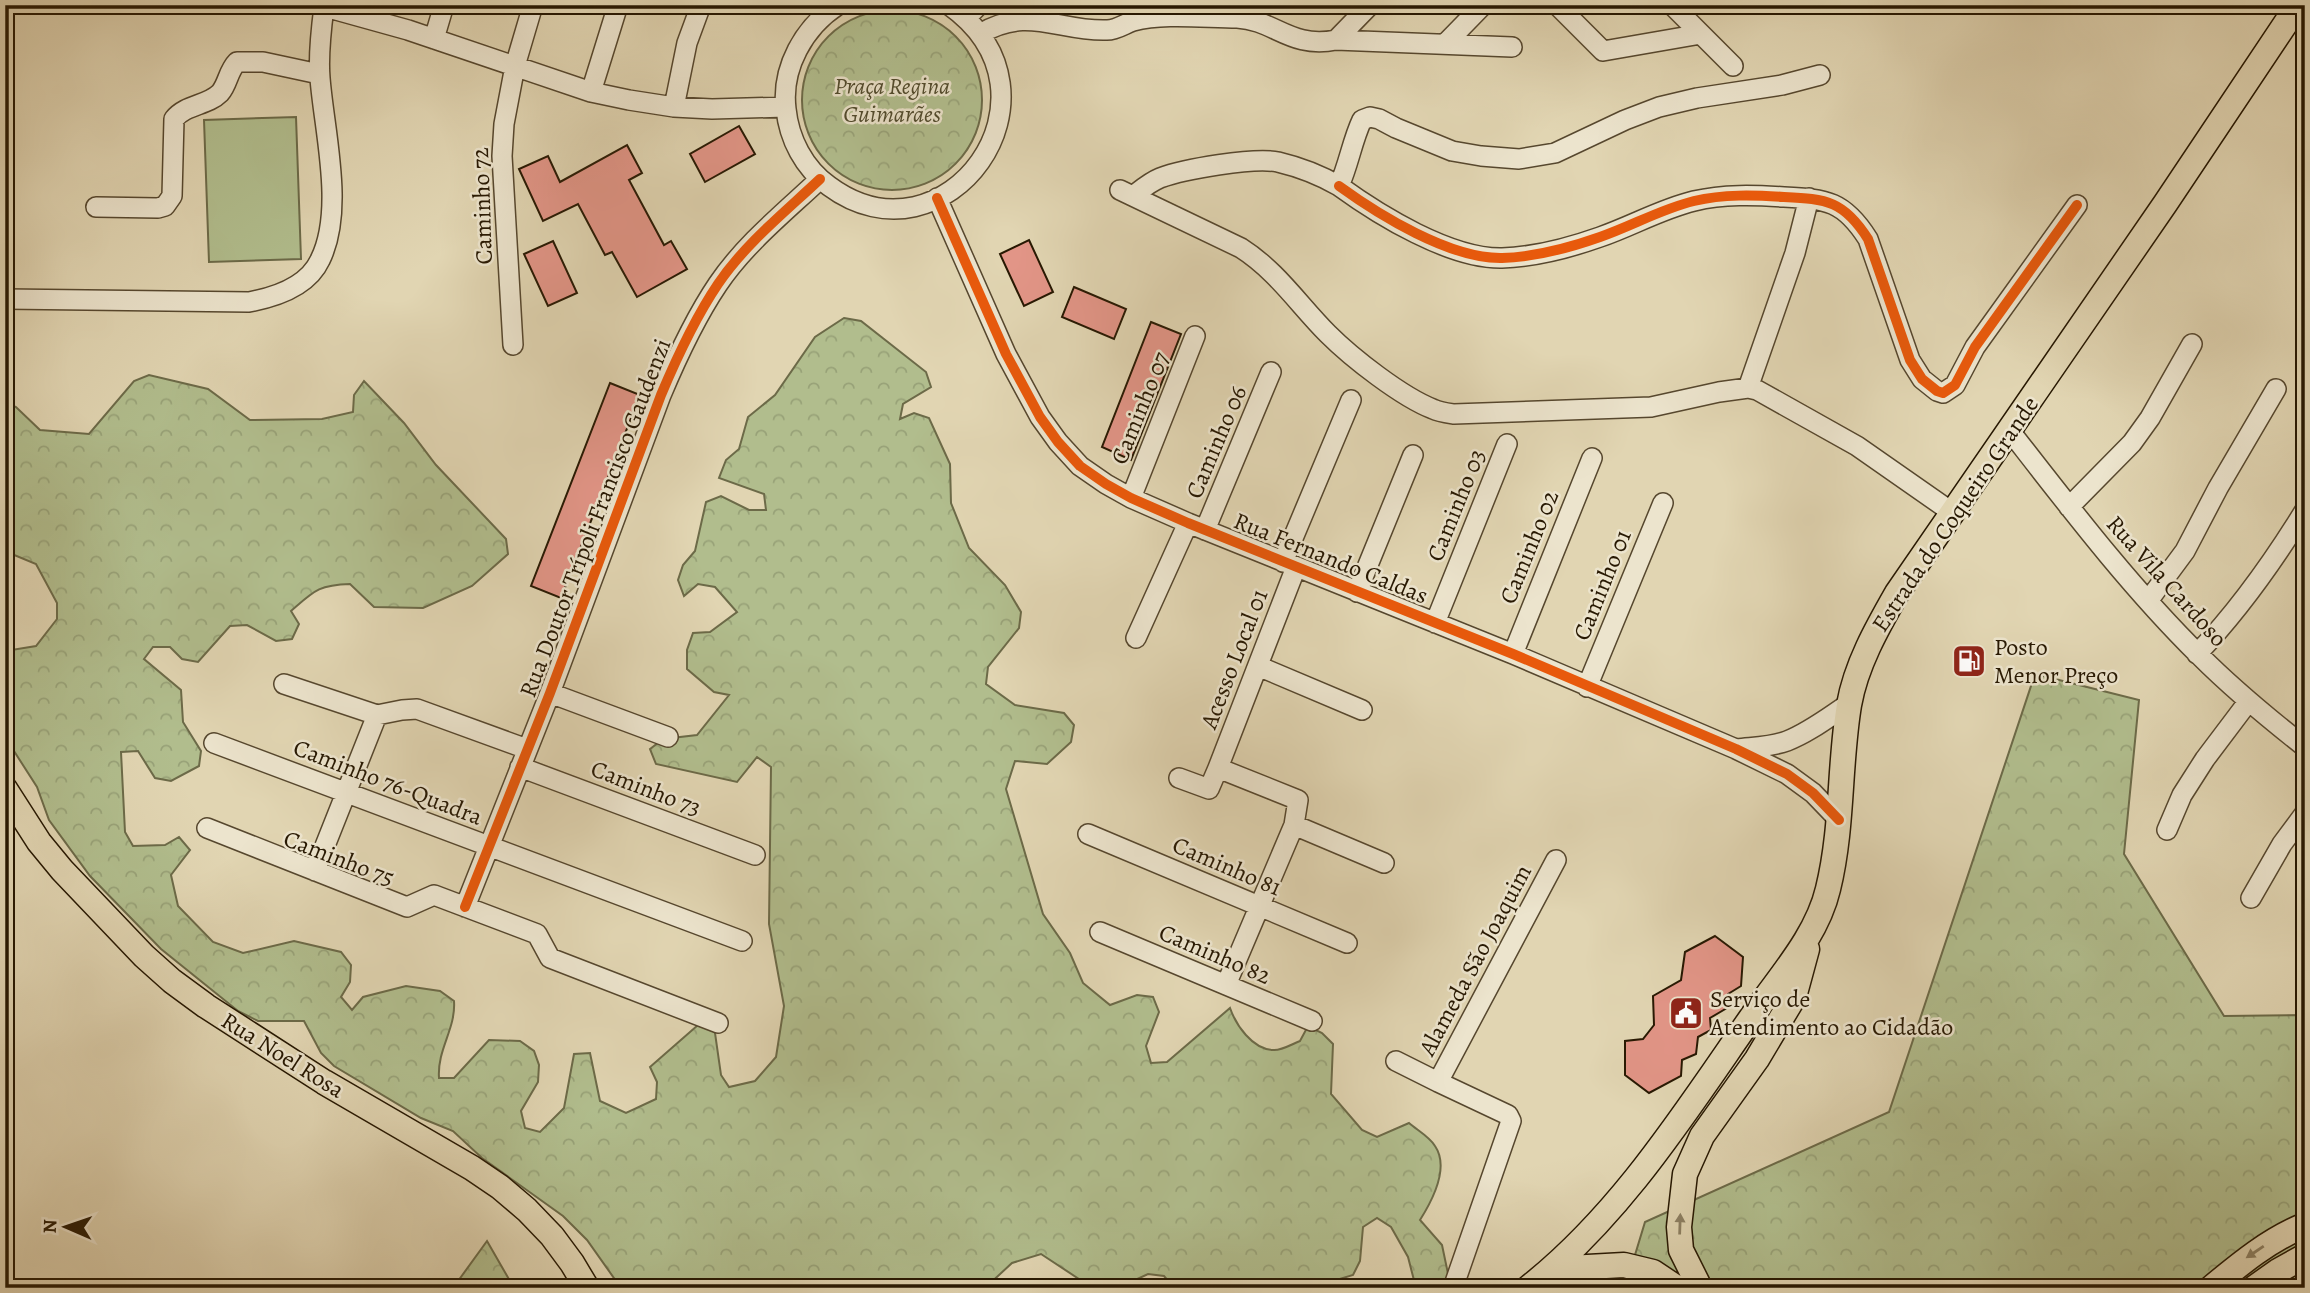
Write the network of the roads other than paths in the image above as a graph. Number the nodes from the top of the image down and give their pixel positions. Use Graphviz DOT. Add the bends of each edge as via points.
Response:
graph roads {
  1 [pos="444,5"];
  2 [pos="533,5"];
  3 [pos="618,5"];
  4 [pos="701,5"];
  5 [pos="838,5"];
  6 [pos="949,5"];
  7 [pos="1370,5"];
  8 [pos="1483,5"];
  9 [pos="1557,5"];
  10 [pos="1672,5"];
  11 [pos="2298,5"];
  12 [pos="321,6"];
  13 [pos="355,10"];
  14 [pos="973,12"];
  15 [pos="1254,12"];
  16 [pos="980,34"];
  17 [pos="1702,34"];
  18 [pos="434,39"];
  19 [pos="1336,40"];
  20 [pos="1446,43"];
  21 [pos="1512,47"];
  22 [pos="515,66"];
  23 [pos="1733,66"];
  24 [pos="319,74"];
  25 [pos="1820,75"];
  26 [pos="591,92"];
  27 [pos="674,107"];
  28 [pos="785,107"];
  29 [pos="820,179"];
  30 [pos="1339,186"];
  31 [pos="937,198"];
  32 [pos="1808,198"];
  33 [pos="2077,205"];
  34 [pos="96,207"];
  35 [pos="5,299"];
  36 [pos="1195,336"];
  37 [pos="2192,344"];
  38 [pos="513,345"];
  39 [pos="1271,372"];
  40 [pos="1748,388"];
  41 [pos="2276,389"];
  42 [pos="1351,400"];
  43 [pos="2010,431"];
  44 [pos="1507,444"];
  45 [pos="1413,455"];
  46 [pos="1591,458"];
  47 [pos="1131,498"];
  48 [pos="1663,503"];
  49 [pos="2069,507"];
  50 [pos="2305,510"];
  51 [pos="1953,513"];
  52 [pos="1196,526"];
  53 [pos="1290,564"];
  54 [pos="1357,592"];
  55 [pos="2148,601"];
  56 [pos="1435,623"];
  57 [pos="1136,638"];
  58 [pos="1513,654"];
  59 [pos="2197,654"];
  60 [pos="1258,666"];
  61 [pos="284,684"];
  62 [pos="1587,687"];
  63 [pos="550,693"];
  64 [pos="2248,702"];
  65 [pos="1850,703"];
  66 [pos="1362,710"];
  67 [pos="377,715"];
  68 [pos="668,737"];
  69 [pos="1788,741"];
  70 [pos="215,743"];
  71 [pos="2305,747"];
  72 [pos="1736,749"];
  73 [pos="524,758"];
  74 [pos="1218,768"];
  75 [pos="1787,775"];
  76 [pos="1179,778"];
  77 [pos="5,789"];
  78 [pos="346,793"];
  79 [pos="2305,813"];
  80 [pos="1839,820"];
  81 [pos="1294,825"];
  82 [pos="207,828"];
  83 [pos="2167,830"];
  84 [pos="1088,834"];
  85 [pos="489,847"];
  86 [pos="755,855"];
  87 [pos="1556,860"];
  88 [pos="1384,863"];
  89 [pos="315,871"];
  90 [pos="2251,898"];
  91 [pos="1260,906"];
  92 [pos="466,907"];
  93 [pos="1814,926"];
  94 [pos="1100,932"];
  95 [pos="741,941"];
  96 [pos="1347,943"];
  97 [pos="1226,985"];
  98 [pos="1312,1021"];
  99 [pos="718,1023"];
  100 [pos="1396,1060"];
  101 [pos="1438,1083"];
  102 [pos="2305,1225"];
  103 [pos="2305,1256"];
  104 [pos="1551,1269"];
  105 [pos="587,1288"];
  106 [pos="1453,1288"];
  107 [pos="1528,1288"];
  108 [pos="1677,1288"];
  109 [pos="1700,1288"];
  110 [pos="2211,1288"];
  111 [pos="2255,1288"];
  1 -- 18 [label="street"];
  2 -- 22 [label="street, Caminho 72"];
  3 -- 26 [label="street"];
  4 -- 27 [label="street" via="687,43"];
  5 -- 28 [label="street" via="809,30 795,53"];
  6 -- 14 [label="street"];
  7 -- 19 [label="street"];
  8 -- 20 [label="street"];
  9 -- 17 [label="street" via="1603,51"];
  10 -- 17 [label="street"];
  11 -- 43 [label="main road, Estrada do Coqueiro Grande"];
  12 -- 13 [label="street"];
  12 -- 24 [label="street"];
  13 -- 18 [label="street"];
  14 -- 16 [label="street"];
  15 -- 16 [label="street" via="1133,22 1108,30 1013,20"];
  15 -- 19 [label="street" via="1284,34 1308,42"];
  16 -- 31 [label="street" via="994,58 1001,85 1001,113 994,140 961,184"];
  17 -- 23 [label="street"];
  18 -- 22 [label="street"];
  19 -- 20 [label="street"];
  20 -- 21 [label="street"];
  22 -- 26 [label="street"];
  22 -- 38 [label="street, Caminho 72" via="502,156"];
  24 -- 34 [label="street" via="263,62 237,62 220,93 180,111 174,119 169,202 158,208"];
  24 -- 35 [label="street" via="332,197 320,261 299,284 249,302"];
  25 -- 30 [label="street" via="1659,107 1555,153 1519,159 1452,151 1370,117 1362,120 1357,130"];
  26 -- 27 [label="street"];
  27 -- 28 [label="street"];
  28 -- 29 [label="street" via="796,146"];
  29 -- 31 [label="street" via="848,197 879,207 919,205"];
  29 -- 63 [label="street, Rua Doutor Trípoli Francisco Gaudenzi" via="755,240 718,284 678,356"];
  30 -- 32 [label="street" via="1370,208 1435,241 1499,258 1530,256 1588,241 1695,201 1726,196"];
  30 -- 40 [label="street" via="1309,172 1257,160 1163,177 1127,193 1258,259 1361,363 1433,410 1454,414 1651,407"];
  31 -- 47 [label="street, Rua Fernando Caldas" via="1006,354 1040,417 1080,466"];
  32 -- 33 [label="street" via="1824,199 1857,222 1868,240 1910,360 1922,379 1943,393 1955,385 1975,347"];
  32 -- 40 [label="street" via="1795,253"];
  36 -- 47 [label="street, Caminho 07"];
  37 -- 49 [label="street" via="2132,443"];
  39 -- 52 [label="street, Caminho 06"];
  40 -- 51 [label="street" via="1768,394 1857,446"];
  41 -- 55 [label="street" via="2185,551"];
  42 -- 53 [label="street, Acesso Local 01"];
  43 -- 49 [label="street, Rua Vila Cardoso"];
  43 -- 51 [label="main road, Estrada do Coqueiro Grande"];
  44 -- 56 [label="street, Caminho 03"];
  45 -- 54 [label="street"];
  46 -- 58 [label="street, Caminho 02"];
  47 -- 52 [label="street, Rua Fernando Caldas"];
  48 -- 62 [label="street, Caminho 01"];
  49 -- 55 [label="street, Rua Vila Cardoso"];
  50 -- 59 [label="street" via="2249,596"];
  51 -- 65 [label="main road, Estrada do Coqueiro Grande" via="1877,628"];
  52 -- 53 [label="street, Rua Fernando Caldas"];
  52 -- 57 [label="street, Caminho 06"];
  53 -- 54 [label="street, Rua Fernando Caldas"];
  53 -- 60 [label="street, Acesso Local 01"];
  54 -- 56 [label="street, Rua Fernando Caldas"];
  55 -- 59 [label="street, Rua Vila Cardoso"];
  56 -- 58 [label="street, Rua Fernando Caldas"];
  58 -- 62 [label="street, Rua Fernando Caldas"];
  59 -- 64 [label="street, Rua Vila Cardoso"];
  60 -- 66 [label="street"];
  60 -- 74 [label="street, Acesso Local 01"];
  61 -- 67 [label="street, Caminho 73"];
  62 -- 72 [label="street, Rua Fernando Caldas"];
  63 -- 68 [label="street"];
  63 -- 73 [label="street, Rua Doutor Trípoli Francisco Gaudenzi"];
  64 -- 71 [label="street, Rua Vila Cardoso"];
  64 -- 83 [label="street" via="2182,795"];
  65 -- 69 [label="street, Rua Fernando Caldas"];
  65 -- 80 [label="main road, Estrada do Coqueiro Grande"];
  67 -- 73 [label="street, Caminho 73" via="417,709"];
  67 -- 78 [label="street"];
  69 -- 72 [label="street, Rua Fernando Caldas"];
  69 -- 75 [label="street"];
  70 -- 78 [label="street, Caminho 76-Quadra"];
  72 -- 75 [label="street, Rua Fernando Caldas"];
  73 -- 85 [label="street, Rua Doutor Trípoli Francisco Gaudenzi"];
  73 -- 86 [label="street, Caminho 73"];
  74 -- 76 [label="street" via="1209,789"];
  74 -- 81 [label="street" via="1298,800"];
  75 -- 80 [label="street, Rua Fernando Caldas"];
  77 -- 105 [label="main road, Rua Noel Rosa" via="62,870 163,973 324,1082 500,1187 552,1236"];
  78 -- 85 [label="street, Caminho 76-Quadra"];
  78 -- 89 [label="street"];
  79 -- 90 [label="street"];
  80 -- 93 [label="main road, Estrada do Coqueiro Grande" via="1828,891"];
  81 -- 88 [label="street"];
  81 -- 91 [label="street"];
  82 -- 89 [label="street, Caminho 75"];
  84 -- 91 [label="street, Caminho 81"];
  85 -- 92 [label="street, Rua Doutor Trípoli Francisco Gaudenzi"];
  85 -- 95 [label="street, Caminho 76-Quadra"];
  87 -- 101 [label="street, Alameda São Joaquim"];
  89 -- 92 [label="street, Caminho 75" via="407,907 434,895"];
  91 -- 96 [label="street, Caminho 81"];
  91 -- 97 [label="street"];
  92 -- 99 [label="street, Caminho 75" via="537,934 550,958"];
  93 -- 104 [label="main road, Estrada do Coqueiro Grande" via="1634,1180 1602,1221"];
  109 -- 93 [label="main road, one-way" via="1681,1250 1685,1174 1702,1136 1794,997"];
  94 -- 97 [label="street, Caminho 82"];
  97 -- 98 [label="street, Caminho 82"];
  100 -- 101 [label="street, Alameda São Joaquim"];
  101 -- 106 [label="street, Alameda São Joaquim" via="1508,1115 1511,1121"];
  102 -- 110 [label="main road, one-way" via="2247,1257"];
  103 -- 111 [label="main road"];
  104 -- 107 [label="main road, Estrada do Coqueiro Grande"];
  104 -- 108 [label="main road" via="1624,1265 1653,1272"];
}
